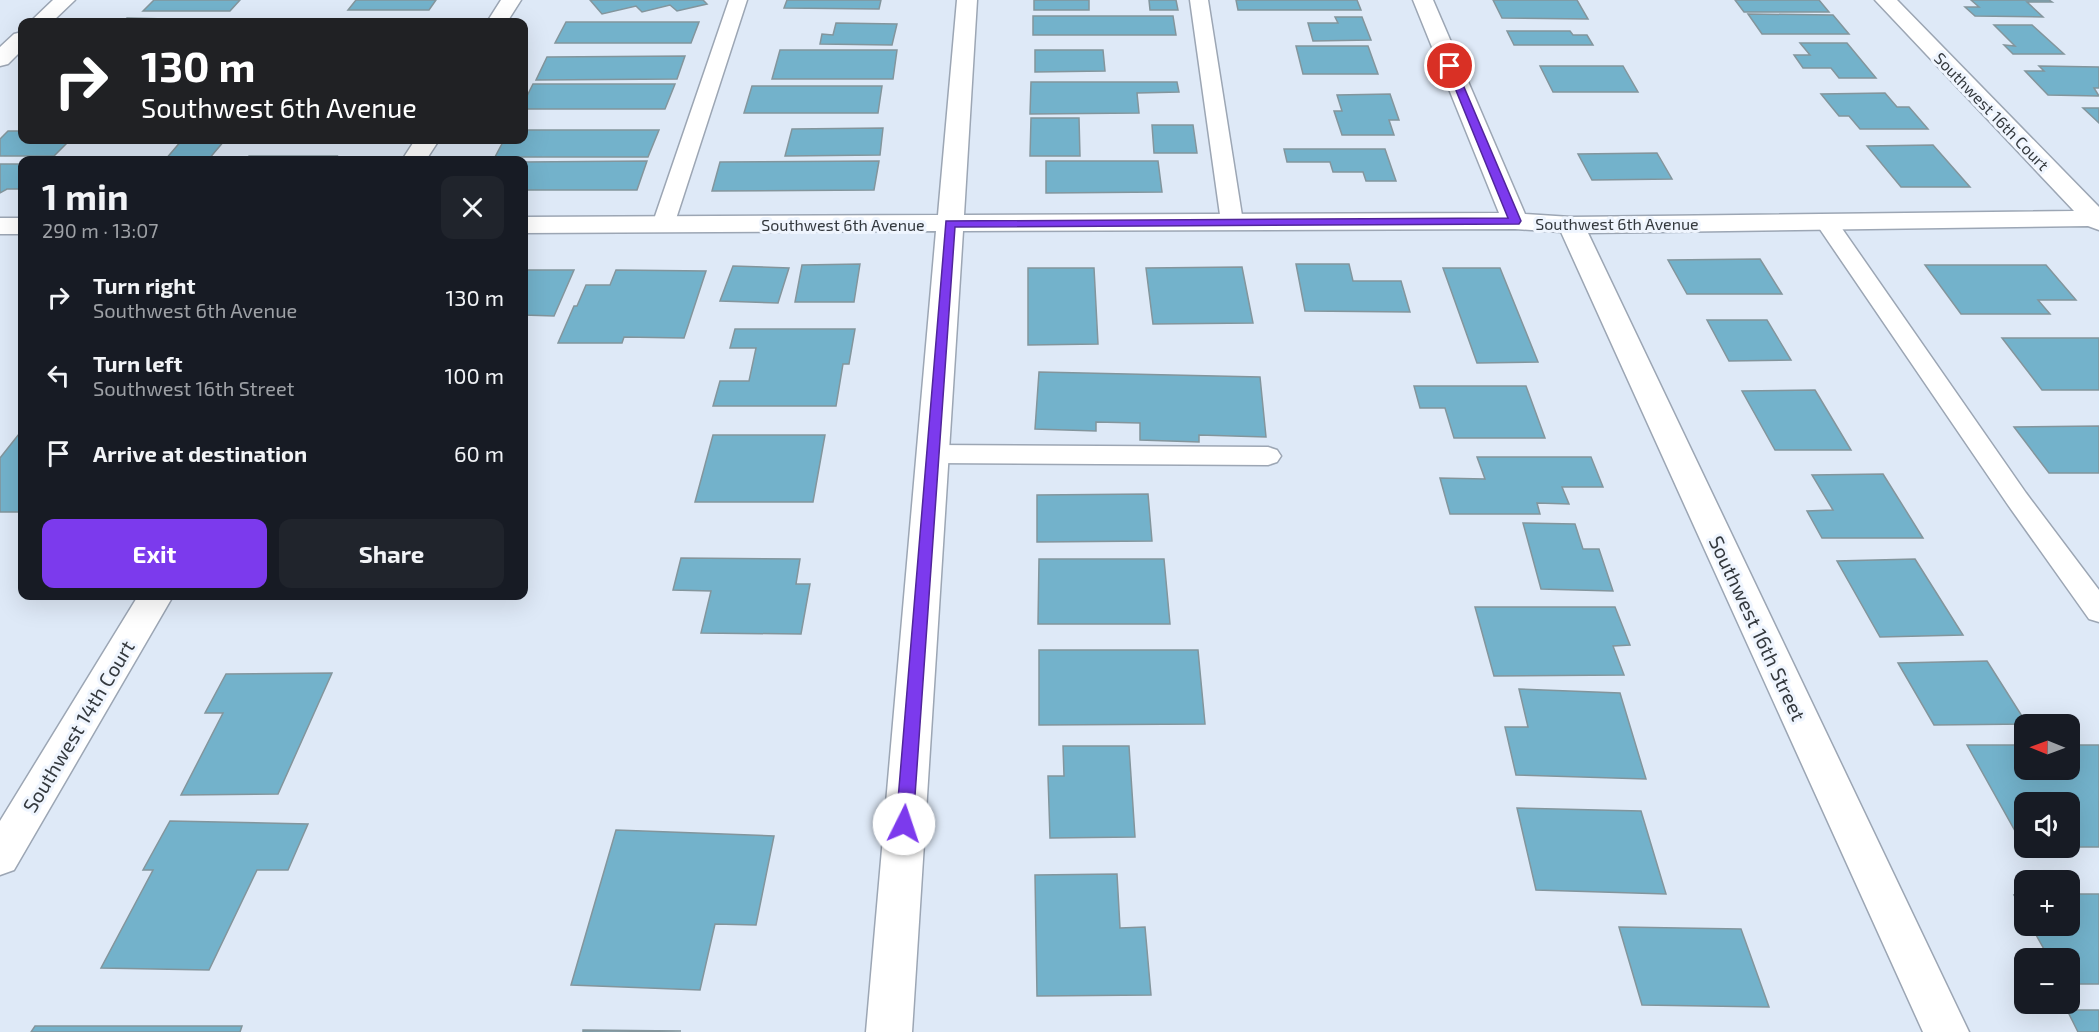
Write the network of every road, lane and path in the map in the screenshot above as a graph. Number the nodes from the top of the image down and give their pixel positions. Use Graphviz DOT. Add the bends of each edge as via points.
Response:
graph roads {
  1 [pos="65,0"];
  2 [pos="510,0"];
  3 [pos="738,0"];
  4 [pos="967,0"];
  5 [pos="1199,0"];
  6 [pos="1423,0"];
  7 [pos="1886,0"];
  8 [pos="45,18"];
  9 [pos="499,18"];
  10 [pos="18,43"];
  11 [pos="0,59"];
  12 [pos="2098,219"];
  13 [pos="1515,221"];
  14 [pos="1232,222"];
  15 [pos="1826,222"];
  16 [pos="950,224"];
  17 [pos="528,225"];
  18 [pos="663,225"];
  19 [pos="1570,225"];
  20 [pos="0,226"];
  21 [pos="18,226"];
  22 [pos="932,454"];
  23 [pos="1268,456"];
  24 [pos="154,600"];
  25 [pos="2099,611"];
  26 [pos="0,857"];
  27 [pos="889,1032"];
  28 [pos="1946,1032"];
  1 -- 8 [label="street"];
  2 -- 9 [label="street"];
  3 -- 18 [label="lane"];
  4 -- 16 [label="street"];
  5 -- 14 [label="lane"];
  6 -- 13 [label="street"];
  7 -- 12 [label="street, Southwest 16th Court"];
  10 -- 11 [label="street"];
  12 -- 15 [label="street, Southwest 6th Avenue"];
  13 -- 14 [label="street, Southwest 6th Avenue"];
  13 -- 19 [label="street, Southwest 6th Avenue"];
  14 -- 16 [label="street, Southwest 6th Avenue"];
  15 -- 19 [label="street, Southwest 6th Avenue"];
  15 -- 25 [label="lane"];
  16 -- 18 [label="street, Southwest 6th Avenue"];
  16 -- 22 [label="street"];
  17 -- 18 [label="street, Southwest 6th Avenue"];
  19 -- 28 [label="street, Southwest 16th Street"];
  20 -- 21 [label="street"];
  22 -- 23 [label="lane"];
  22 -- 27 [label="street"];
  24 -- 26 [label="street, Southwest 14th Court"];
}
